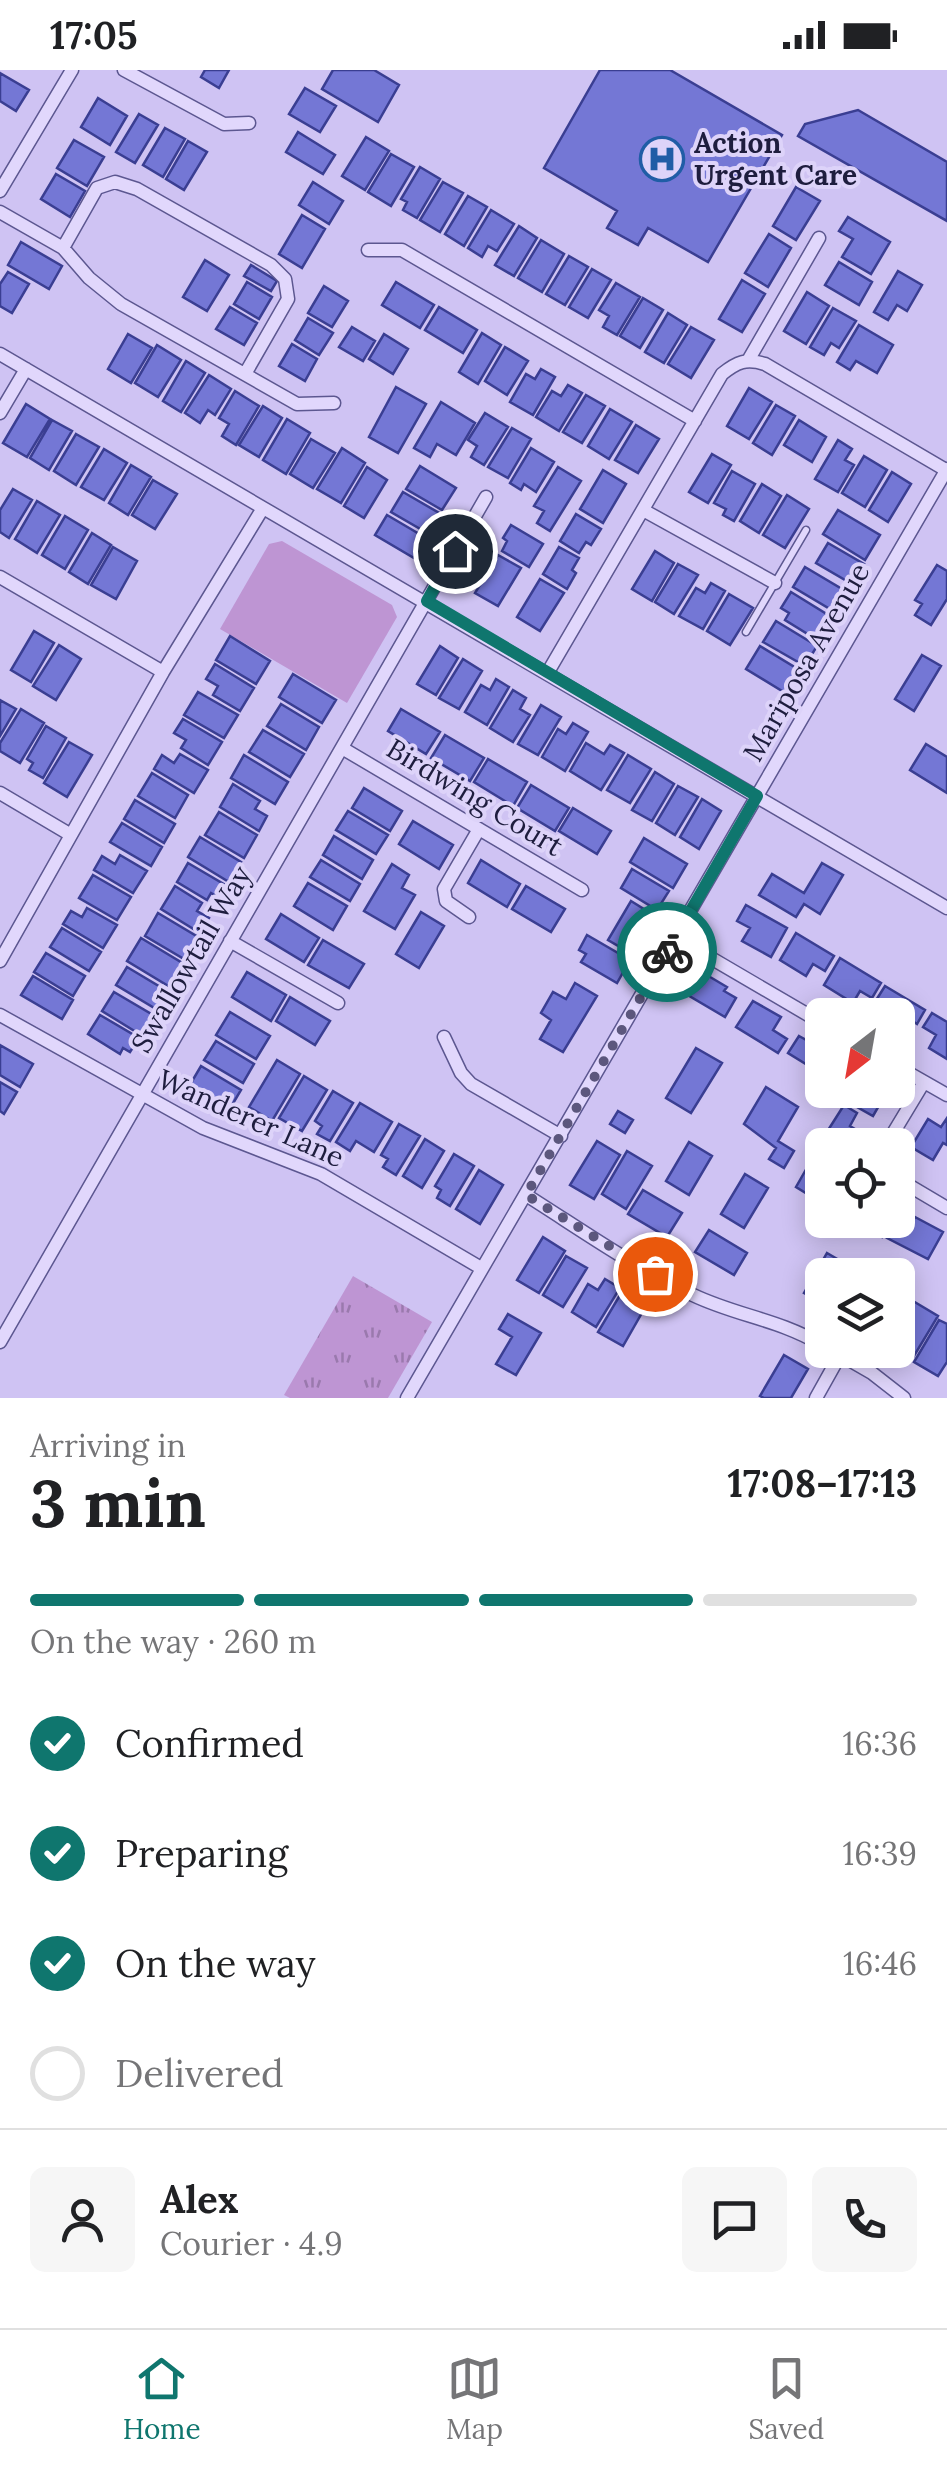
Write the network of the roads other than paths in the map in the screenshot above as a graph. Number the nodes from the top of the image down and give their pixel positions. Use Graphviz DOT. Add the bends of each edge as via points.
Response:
graph roads {
  1 [pos="72,70"];
  2 [pos="124,70"];
  3 [pos="249,123"];
  4 [pos="0,192"];
  5 [pos="0,212"];
  6 [pos="818,238"];
  7 [pos="63,248"];
  8 [pos="368,250"];
  9 [pos="0,354"];
  10 [pos="749,359"];
  11 [pos="26,369"];
  12 [pos="246,374"];
  13 [pos="334,403"];
  14 [pos="0,412"];
  15 [pos="695,420"];
  16 [pos="946,470"];
  17 [pos="486,498"];
  18 [pos="263,508"];
  19 [pos="643,510"];
  20 [pos="806,530"];
  21 [pos="0,577"];
  22 [pos="775,583"];
  23 [pos="427,601"];
  24 [pos="746,632"];
  25 [pos="164,672"];
  26 [pos="548,672"];
  27 [pos="342,748"];
  28 [pos="0,793"];
  29 [pos="757,796"];
  30 [pos="479,828"];
  31 [pos="72,835"];
  32 [pos="582,890"];
  33 [pos="947,908"];
  34 [pos="469,917"];
  35 [pos="675,937"];
  36 [pos="230,941"];
  37 [pos="0,960"];
  38 [pos="338,1003"];
  39 [pos="805,1013"];
  40 [pos="0,1015"];
  41 [pos="444,1038"];
  42 [pos="915,1076"];
  43 [pos="924,1082"];
  44 [pos="947,1095"];
  45 [pos="140,1096"];
  46 [pos="896,1128"];
  47 [pos="560,1136"];
  48 [pos="915,1189"];
  49 [pos="526,1195"];
  50 [pos="947,1208"];
  51 [pos="482,1268"];
  52 [pos="805,1335"];
  53 [pos="0,1342"];
  54 [pos="829,1368"];
  55 [pos="863,1368"];
  56 [pos="406,1398"];
  57 [pos="816,1398"];
  58 [pos="904,1398"];
  1 -- 4 [label="street"];
  2 -- 3 [label="street" via="224,124"];
  5 -- 7 [label="street"];
  6 -- 10 [label="street"];
  7 -- 12 [label="street" via="121,304"];
  7 -- 12 [label="street" via="98,188 115,182 271,265 285,279 288,298"];
  8 -- 15 [label="street" via="402,250"];
  9 -- 11 [label="street"];
  10 -- 15 [label="street" via="722,374"];
  10 -- 16 [label="street"];
  11 -- 14 [label="street"];
  11 -- 18 [label="street"];
  12 -- 13 [label="street" via="297,404"];
  15 -- 19 [label="street"];
  16 -- 29 [label="street, Mariposa Avenue"];
  17 -- 23 [label="street, Swallowtail Way"];
  18 -- 23 [label="street"];
  18 -- 25 [label="street"];
  19 -- 22 [label="street"];
  19 -- 26 [label="street"];
  20 -- 22 [label="lane"];
  21 -- 25 [label="street"];
  22 -- 24 [label="lane"];
  23 -- 26 [label="street"];
  23 -- 27 [label="street, Swallowtail Way"];
  25 -- 31 [label="street"];
  26 -- 29 [label="street"];
  27 -- 30 [label="street, Birdwing Court"];
  27 -- 36 [label="street, Swallowtail Way"];
  28 -- 31 [label="street"];
  29 -- 33 [label="street"];
  29 -- 35 [label="street, Mariposa Avenue"];
  30 -- 32 [label="street, Birdwing Court"];
  30 -- 34 [label="street" via="444,888 446,901"];
  31 -- 37 [label="street"];
  35 -- 39 [label="street"];
  35 -- 47 [label="street, Mariposa Avenue"];
  36 -- 38 [label="street"];
  36 -- 45 [label="street, Swallowtail Way"];
  40 -- 45 [label="street, Wanderer Lane"];
  41 -- 47 [label="street" via="471,1084"];
  42 -- 43 [label="street"];
  43 -- 44 [label="street"];
  43 -- 46 [label="street"];
  45 -- 51 [label="street, Wanderer Lane" via="320,1174"];
  45 -- 53 [label="street, Swallowtail Way"];
  47 -- 49 [label="street, Mariposa Avenue"];
  48 -- 50 [label="street"];
  49 -- 51 [label="street, Mariposa Avenue"];
  49 -- 52 [label="street" via="691,1294"];
  51 -- 56 [label="street, Mariposa Avenue"];
  54 -- 57 [label="street"];
  55 -- 58 [label="street"];
}
